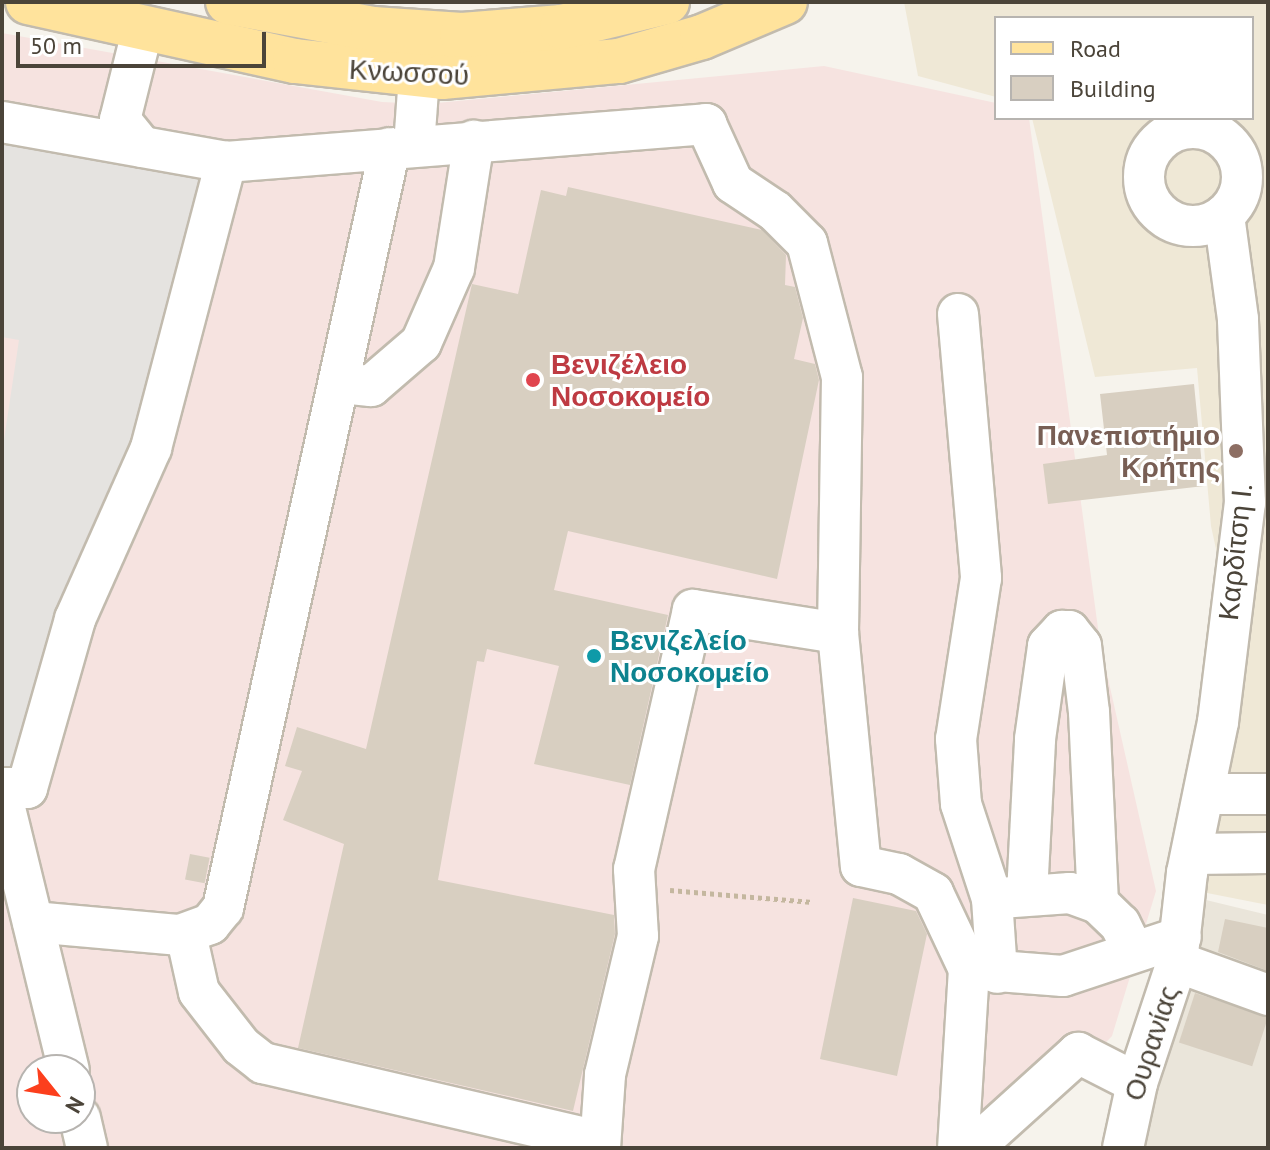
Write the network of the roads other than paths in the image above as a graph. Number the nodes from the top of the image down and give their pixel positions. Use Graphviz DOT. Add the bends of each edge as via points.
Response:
graph roads {
  1 [pos="28,2"];
  2 [pos="228,2"];
  3 [pos="667,2"];
  4 [pos="785,2"];
  5 [pos="143,28"];
  6 [pos="401,33"];
  7 [pos="409,76"];
  8 [pos="2,122"];
  9 [pos="1174,130"];
  10 [pos="474,141"];
  11 [pos="142,147"];
  12 [pos="402,147"];
  13 [pos="226,162"];
  14 [pos="1224,215"];
  15 [pos="958,314"];
  16 [pos="341,383"];
  17 [pos="1257,503"];
  18 [pos="838,633"];
  19 [pos="2,788"];
  20 [pos="1206,794"];
  21 [pos="1268,794"];
  22 [pos="2,796"];
  23 [pos="1268,853"];
  24 [pos="1192,854"];
  25 [pos="1009,897"];
  26 [pos="1098,903"];
  27 [pos="33,922"];
  28 [pos="186,934"];
  29 [pos="1179,950"];
  30 [pos="1133,951"];
  31 [pos="983,971"];
  32 [pos="1268,995"];
  33 [pos="65,1054"];
  34 [pos="1137,1083"];
  35 [pos="600,1144"];
  36 [pos="958,1148"];
  37 [pos="973,1148"];
  38 [pos="1123,1148"];
  1 -- 5 [label="main road, Κνωσσού"];
  2 -- 6 [label="main road, Κνωσσού"];
  3 -- 6 [label="main road, Κνωσσού" via="544,30"];
  4 -- 7 [label="main road, Κνωσσού" via="702,37 619,61 528,73"];
  5 -- 7 [label="main road, Κνωσσού" via="295,61"];
  5 -- 11 [label="street" via="120,120"];
  6 -- 7 [label="main road"];
  7 -- 12 [label="street"];
  8 -- 11 [label="street"];
  9 -- 14 [label="street" via="1207,130 1234,149 1242,181"];
  9 -- 14 [label="street" via="1157,144 1145,167 1149,199 1158,212 1186,226 1201,226"];
  10 -- 12 [label="street"];
  10 -- 16 [label="street" via="454,268 421,343 371,386"];
  10 -- 18 [label="street" via="706,124 733,183 775,211 807,243 842,377"];
  11 -- 13 [label="street"];
  12 -- 13 [label="street"];
  12 -- 16 [label="street"];
  13 -- 19 [label="street" via="151,448 78,609 27,788"];
  14 -- 17 [label="street, Καρδίτση Ι."];
  15 -- 25 [label="street" via="981,578 956,739 961,804"];
  16 -- 28 [label="street" via="227,896 210,924"];
  17 -- 20 [label="street, Καρδίτση Ι."];
  18 -- 31 [label="street" via="861,866 899,874 933,893"];
  18 -- 35 [label="street" via="693,610 634,888 638,936 605,1075"];
  20 -- 21 [label="street"];
  20 -- 24 [label="street, Καρδίτση Ι."];
  22 -- 27 [label="street"];
  23 -- 24 [label="street"];
  24 -- 29 [label="street, Καρδίτση Ι."];
  25 -- 26 [label="street" via="1070,893"];
  25 -- 26 [label="street" via="1048,646 1062,631 1069,631 1081,646 1089,712"];
  25 -- 31 [label="street"];
  26 -- 30 [label="street" via="1120,924"];
  27 -- 28 [label="street"];
  27 -- 33 [label="street"];
  28 -- 35 [label="street" via="199,992 241,1046 263,1063"];
  29 -- 30 [label="street"];
  29 -- 32 [label="street"];
  29 -- 34 [label="street, Ουρανίας"];
  30 -- 31 [label="street" via="1063,976"];
  31 -- 36 [label="street"];
  34 -- 37 [label="street" via="1078,1053"];
  34 -- 38 [label="street, Ουρανίας"];
}
